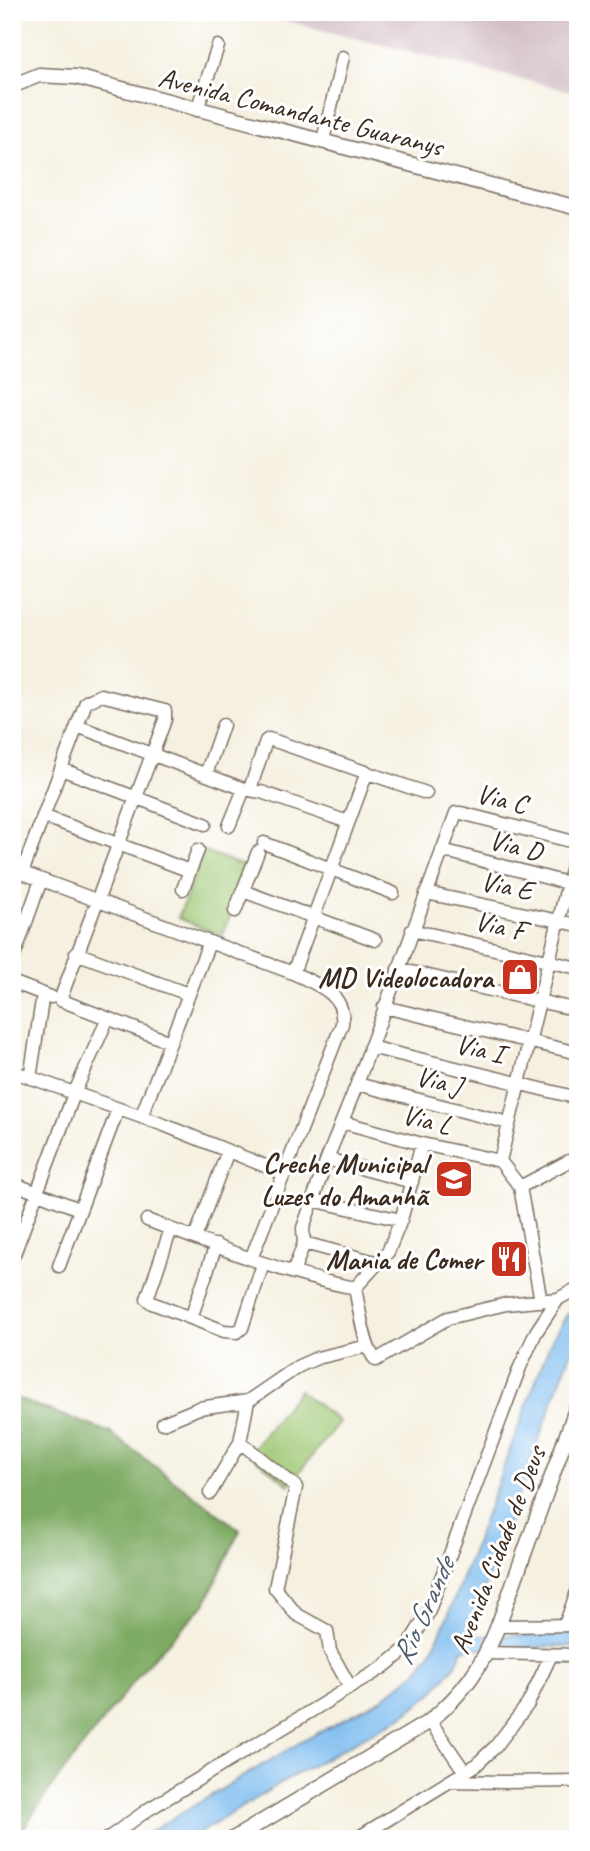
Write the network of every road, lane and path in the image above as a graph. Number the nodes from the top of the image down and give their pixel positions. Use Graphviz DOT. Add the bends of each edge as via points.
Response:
graph roads {
  1 [pos="218,46"];
  2 [pos="343,57"];
  3 [pos="12,86"];
  4 [pos="197,110"];
  5 [pos="323,141"];
  6 [pos="578,208"];
  7 [pos="223,725"];
  8 [pos="77,726"];
  9 [pos="153,753"];
  10 [pos="61,769"];
  11 [pos="367,772"];
  12 [pos="206,774"];
  13 [pos="247,789"];
  14 [pos="426,793"];
  15 [pos="136,797"];
  16 [pos="43,816"];
  17 [pos="348,822"];
  18 [pos="205,824"];
  19 [pos="229,826"];
  20 [pos="578,843"];
  21 [pos="118,844"];
  22 [pos="198,850"];
  23 [pos="442,850"];
  24 [pos="331,870"];
  25 [pos="17,871"];
  26 [pos="190,871"];
  27 [pos="41,880"];
  28 [pos="573,885"];
  29 [pos="183,889"];
  30 [pos="243,891"];
  31 [pos="393,893"];
  32 [pos="426,893"];
  33 [pos="96,901"];
  34 [pos="235,911"];
  35 [pos="313,917"];
  36 [pos="559,921"];
  37 [pos="578,925"];
  38 [pos="412,930"];
  39 [pos="375,940"];
  40 [pos="209,943"];
  41 [pos="76,953"];
  42 [pos="12,962"];
  43 [pos="548,962"];
  44 [pos="578,968"];
  45 [pos="398,969"];
  46 [pos="293,974"];
  47 [pos="12,982"];
  48 [pos="43,994"];
  49 [pos="188,995"];
  50 [pos="60,1000"];
  51 [pos="538,1001"];
  52 [pos="384,1007"];
  53 [pos="578,1010"];
  54 [pos="107,1020"];
  55 [pos="529,1041"];
  56 [pos="170,1042"];
  57 [pos="370,1047"];
  58 [pos="578,1053"];
  59 [pos="12,1071"];
  60 [pos="30,1077"];
  61 [pos="519,1082"];
  62 [pos="357,1084"];
  63 [pos="74,1094"];
  64 [pos="578,1098"];
  65 [pos="118,1109"];
  66 [pos="141,1117"];
  67 [pos="342,1122"];
  68 [pos="509,1123"];
  69 [pos="422,1144"];
  70 [pos="228,1151"];
  71 [pos="327,1159"];
  72 [pos="500,1161"];
  73 [pos="569,1161"];
  74 [pos="285,1174"];
  75 [pos="412,1182"];
  76 [pos="12,1183"];
  77 [pos="520,1187"];
  78 [pos="37,1193"];
  79 [pos="313,1200"];
  80 [pos="79,1209"];
  81 [pos="146,1220"];
  82 [pos="401,1220"];
  83 [pos="171,1229"];
  84 [pos="195,1238"];
  85 [pos="304,1242"];
  86 [pos="216,1245"];
  87 [pos="14,1254"];
  88 [pos="257,1262"];
  89 [pos="379,1263"];
  90 [pos="59,1266"];
  91 [pos="293,1273"];
  92 [pos="355,1288"];
  93 [pos="578,1288"];
  94 [pos="558,1299"];
  95 [pos="541,1301"];
  96 [pos="191,1318"];
  97 [pos="368,1346"];
  98 [pos="248,1401"];
  99 [pos="578,1404"];
  100 [pos="163,1423"];
  101 [pos="572,1439"];
  102 [pos="240,1442"];
  103 [pos="210,1493"];
  104 [pos="578,1589"];
  105 [pos="571,1625"];
  106 [pos="497,1630"];
  107 [pos="488,1652"];
  108 [pos="551,1655"];
  109 [pos="578,1655"];
  110 [pos="350,1687"];
  111 [pos="430,1721"];
  112 [pos="465,1772"];
  113 [pos="450,1781"];
  114 [pos="578,1781"];
  115 [pos="243,1837"];
  116 [pos="107,1839"];
  117 [pos="356,1839"];
  1 -- 4 [label="street"];
  2 -- 5 [label="street"];
  3 -- 4 [label="street, Avenida Comandante Guaranys" via="38,75 76,77"];
  4 -- 5 [label="street, Avenida Comandante Guaranys"];
  5 -- 6 [label="street, Avenida Comandante Guaranys"];
  7 -- 12 [label="street"];
  8 -- 9 [label="street"];
  8 -- 9 [label="street" via="86,702 101,695 164,711"];
  8 -- 10 [label="street"];
  9 -- 12 [label="street"];
  9 -- 15 [label="street"];
  10 -- 15 [label="street"];
  10 -- 16 [label="street"];
  11 -- 13 [label="street" via="268,739"];
  11 -- 14 [label="street"];
  11 -- 17 [label="street"];
  12 -- 13 [label="street"];
  13 -- 17 [label="street"];
  13 -- 19 [label="street"];
  15 -- 18 [label="street"];
  15 -- 21 [label="street"];
  16 -- 21 [label="street"];
  16 -- 25 [label="street"];
  17 -- 24 [label="street"];
  20 -- 23 [label="street, Via C" via="459,812"];
  20 -- 28 [label="street"];
  21 -- 26 [label="street"];
  21 -- 33 [label="street"];
  22 -- 26 [label="street"];
  23 -- 28 [label="street, Via D"];
  23 -- 32 [label="street"];
  24 -- 30 [label="street" via="261,848"];
  24 -- 31 [label="street"];
  24 -- 35 [label="street"];
  25 -- 27 [label="street"];
  26 -- 29 [label="street"];
  27 -- 33 [label="street"];
  27 -- 42 [label="street"];
  28 -- 36 [label="street"];
  30 -- 34 [label="street"];
  30 -- 35 [label="street"];
  32 -- 36 [label="street, Via E"];
  32 -- 38 [label="street"];
  33 -- 40 [label="street"];
  33 -- 41 [label="street"];
  35 -- 39 [label="street"];
  35 -- 46 [label="street"];
  36 -- 37 [label="street, Via E"];
  36 -- 43 [label="street"];
  38 -- 43 [label="street, Via F"];
  38 -- 45 [label="street"];
  40 -- 46 [label="street"];
  40 -- 49 [label="street"];
  41 -- 49 [label="street"];
  41 -- 50 [label="street"];
  43 -- 44 [label="street, Via F"];
  43 -- 51 [label="street"];
  45 -- 51 [label="street"];
  45 -- 52 [label="street"];
  46 -- 74 [label="street" via="331,992 343,1014"];
  47 -- 48 [label="street"];
  48 -- 50 [label="street"];
  48 -- 60 [label="street"];
  49 -- 56 [label="street"];
  50 -- 54 [label="street"];
  51 -- 53 [label="street"];
  51 -- 55 [label="street"];
  52 -- 55 [label="street"];
  52 -- 57 [label="street"];
  54 -- 56 [label="street"];
  54 -- 63 [label="street"];
  55 -- 58 [label="street"];
  55 -- 61 [label="street"];
  56 -- 66 [label="street"];
  57 -- 61 [label="street, Via I"];
  57 -- 62 [label="street"];
  59 -- 60 [label="street"];
  60 -- 63 [label="street"];
  61 -- 64 [label="street, Via I"];
  61 -- 68 [label="street"];
  62 -- 67 [label="street"];
  62 -- 68 [label="street, Via J"];
  63 -- 65 [label="street"];
  63 -- 78 [label="street"];
  65 -- 66 [label="street"];
  65 -- 80 [label="street"];
  66 -- 70 [label="street"];
  67 -- 69 [label="street, Via L"];
  67 -- 71 [label="street"];
  68 -- 72 [label="street"];
  69 -- 72 [label="street, Via L"];
  69 -- 75 [label="street"];
  70 -- 74 [label="street"];
  70 -- 84 [label="street"];
  71 -- 75 [label="street"];
  71 -- 79 [label="street"];
  72 -- 77 [label="street"];
  73 -- 77 [label="street"];
  74 -- 88 [label="street"];
  75 -- 82 [label="street"];
  76 -- 78 [label="street"];
  77 -- 95 [label="street"];
  78 -- 80 [label="street"];
  78 -- 87 [label="street"];
  79 -- 82 [label="street"];
  79 -- 85 [label="street" via="303,1228"];
  80 -- 90 [label="street"];
  81 -- 83 [label="street"];
  82 -- 89 [label="street"];
  83 -- 84 [label="street"];
  83 -- 96 [label="street" via="147,1296 152,1303"];
  84 -- 86 [label="street"];
  85 -- 89 [label="street"];
  85 -- 91 [label="street"];
  86 -- 88 [label="street"];
  86 -- 96 [label="street"];
  88 -- 91 [label="street"];
  88 -- 96 [label="street" via="242,1328 224,1331"];
  89 -- 92 [label="street"];
  91 -- 92 [label="street"];
  92 -- 97 [label="street"];
  93 -- 94 [label="street"];
  94 -- 95 [label="street"];
  94 -- 110 [label="street" via="520,1367 428,1613 406,1648"];
  95 -- 97 [label="street" via="448,1318 376,1360"];
  97 -- 98 [label="street" via="299,1366"];
  98 -- 100 [label="street" via="199,1408"];
  98 -- 102 [label="street"];
  99 -- 101 [label="street, Avenida Cidade de Deus"];
  101 -- 106 [label="street, Avenida Cidade de Deus"];
  102 -- 103 [label="street"];
  102 -- 110 [label="street" via="296,1487 275,1588 296,1614 327,1631 330,1651"];
  104 -- 105 [label="street"];
  105 -- 106 [label="street"];
  106 -- 107 [label="street, Avenida Cidade de Deus"];
  107 -- 108 [label="street"];
  107 -- 111 [label="street, Avenida Cidade de Deus" via="461,1692"];
  108 -- 109 [label="street"];
  108 -- 112 [label="street" via="513,1726"];
  110 -- 116 [label="street"];
  111 -- 112 [label="street"];
  111 -- 115 [label="street, Avenida Cidade de Deus"];
  112 -- 113 [label="street"];
  113 -- 114 [label="street"];
  113 -- 117 [label="street"];
}
